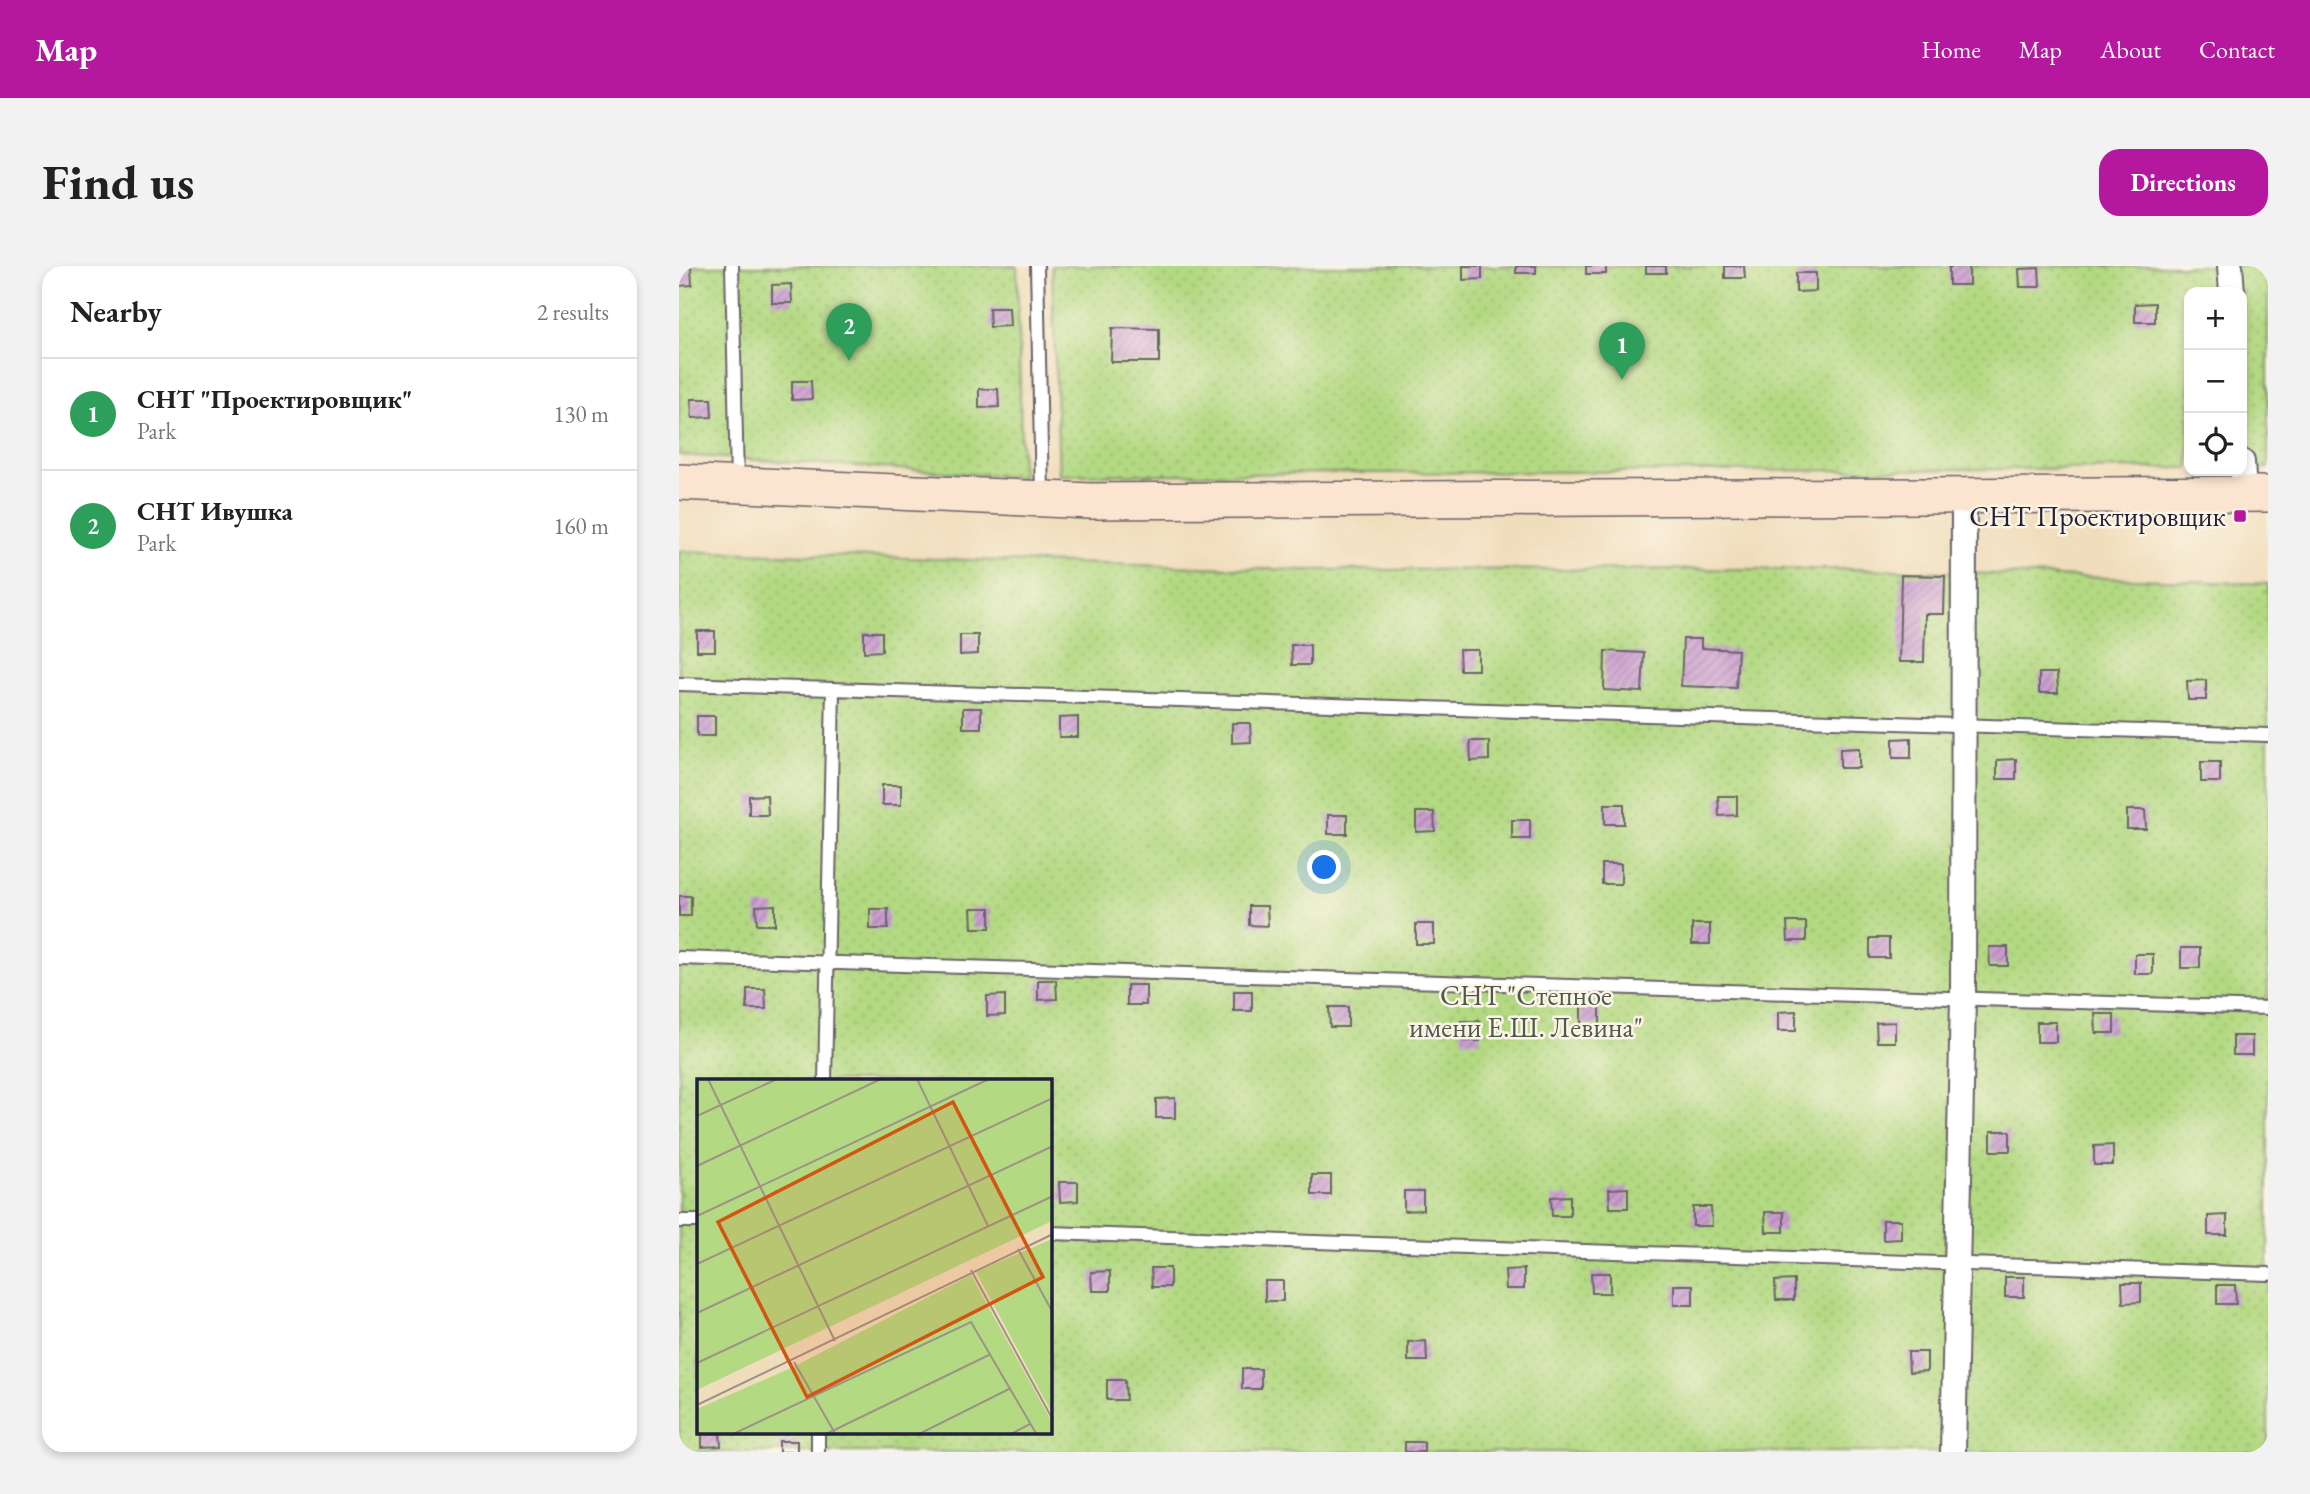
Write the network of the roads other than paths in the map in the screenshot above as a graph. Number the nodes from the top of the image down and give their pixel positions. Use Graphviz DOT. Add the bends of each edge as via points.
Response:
graph roads {
  1 [pos="732,266"];
  2 [pos="1037,266"];
  3 [pos="2231,266"];
  4 [pos="2232,287"];
  5 [pos="679,482"];
  6 [pos="2251,483"];
  7 [pos="738,485"];
  8 [pos="1965,494"];
  9 [pos="1042,499"];
  10 [pos="679,684"];
  11 [pos="833,689"];
  12 [pos="1964,724"];
  13 [pos="2268,735"];
  14 [pos="679,958"];
  15 [pos="828,963"];
  16 [pos="1963,998"];
  17 [pos="2268,1007"];
  18 [pos="825,1079"];
  19 [pos="679,1220"];
  20 [pos="697,1221"];
  21 [pos="1052,1233"];
  22 [pos="1958,1264"];
  23 [pos="2268,1274"];
  24 [pos="818,1434"];
  25 [pos="818,1452"];
  26 [pos="1953,1452"];
  1 -- 7 [label="lane"];
  2 -- 9 [label="lane"];
  3 -- 4 [label="street"];
  5 -- 7 [label="street"];
  6 -- 8 [label="street"];
  7 -- 9 [label="street"];
  8 -- 9 [label="street"];
  8 -- 12 [label="street"];
  10 -- 11 [label="lane"];
  11 -- 12 [label="lane"];
  11 -- 15 [label="lane"];
  12 -- 13 [label="lane"];
  12 -- 16 [label="street"];
  14 -- 15 [label="lane"];
  15 -- 16 [label="lane"];
  15 -- 18 [label="lane"];
  16 -- 17 [label="lane"];
  16 -- 22 [label="street"];
  19 -- 20 [label="lane"];
  21 -- 22 [label="lane"];
  22 -- 23 [label="lane"];
  22 -- 26 [label="street"];
  24 -- 25 [label="lane"];
}
